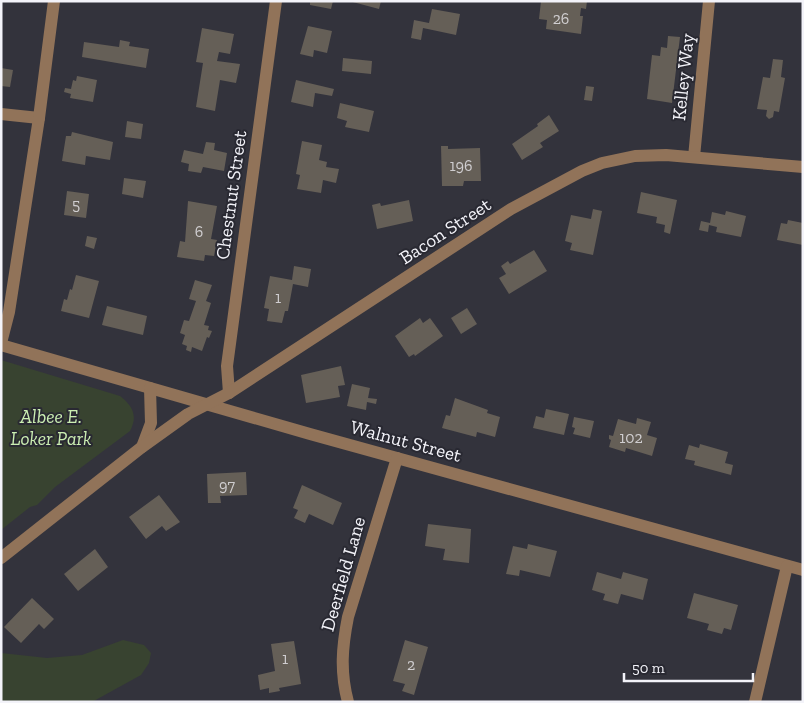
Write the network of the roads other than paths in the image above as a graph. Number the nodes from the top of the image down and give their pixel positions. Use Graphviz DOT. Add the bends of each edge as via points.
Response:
graph roads {
  1 [pos="54,1"];
  2 [pos="276,1"];
  3 [pos="709,1"];
  4 [pos="1,114"];
  5 [pos="38,118"];
  6 [pos="694,157"];
  7 [pos="803,166"];
  8 [pos="1,344"];
  9 [pos="150,388"];
  10 [pos="229,393"];
  11 [pos="205,404"];
  12 [pos="142,447"];
  13 [pos="397,458"];
  14 [pos="1,558"];
  15 [pos="787,566"];
  16 [pos="803,570"];
  17 [pos="348,702"];
  18 [pos="755,702"];
  1 -- 5 [label="street"];
  2 -- 10 [label="street, Chestnut Street" via="227,366"];
  3 -- 6 [label="street, Kelley Way"];
  4 -- 5 [label="street"];
  5 -- 8 [label="street" via="9,312"];
  6 -- 7 [label="street, Bacon Street"];
  6 -- 10 [label="street, Bacon Street" via="635,156 602,163 575,174 512,209"];
  8 -- 9 [label="street, Walnut Street"];
  9 -- 11 [label="street, Walnut Street"];
  9 -- 12 [label="street, Bacon Street" via="152,423"];
  10 -- 11 [label="street, Bacon Street"];
  11 -- 12 [label="street, Bacon Street"];
  11 -- 13 [label="street, Walnut Street"];
  12 -- 14 [label="street, Bacon Street"];
  13 -- 15 [label="street, Walnut Street"];
  13 -- 17 [label="street, Deerfield Lane" via="345,632 342,660"];
  15 -- 16 [label="street, Walnut Street"];
  15 -- 18 [label="street"];
}
